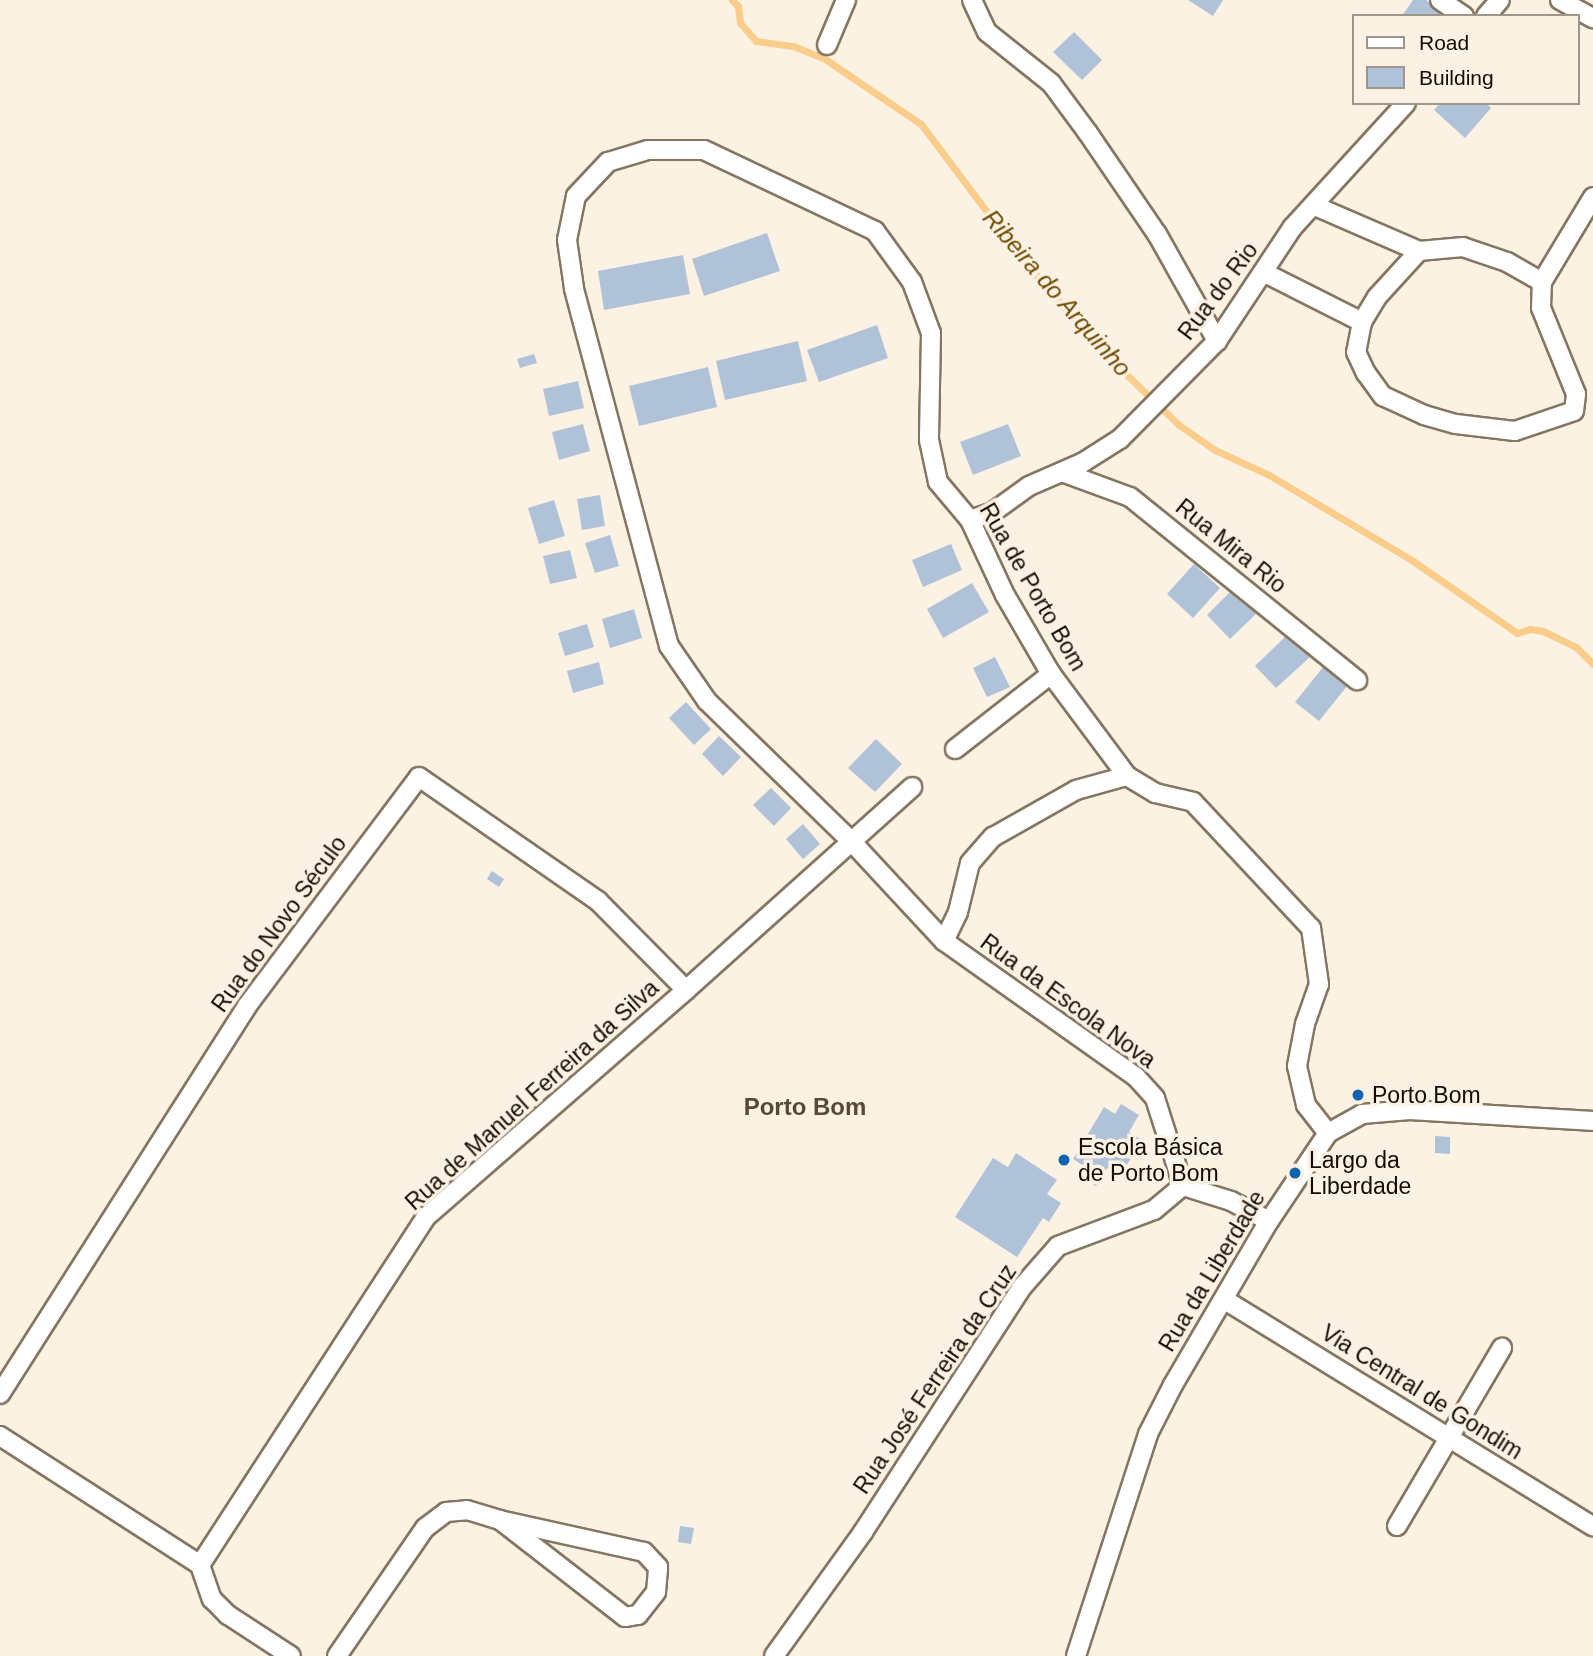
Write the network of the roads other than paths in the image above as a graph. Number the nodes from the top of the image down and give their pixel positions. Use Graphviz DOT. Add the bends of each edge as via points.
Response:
graph roads {
  1 [pos="846,0"];
  2 [pos="972,0"];
  3 [pos="1440,0"];
  4 [pos="1500,0"];
  5 [pos="1560,0"];
  6 [pos="1461,14"];
  7 [pos="1488,14"];
  8 [pos="1593,18"];
  9 [pos="827,45"];
  10 [pos="1404,105"];
  11 [pos="1593,197"];
  12 [pos="1315,206"];
  13 [pos="1419,251"];
  14 [pos="1265,273"];
  15 [pos="1542,282"];
  16 [pos="1362,322"];
  17 [pos="1217,341"];
  18 [pos="1062,472"];
  19 [pos="970,520"];
  20 [pos="1051,674"];
  21 [pos="1357,680"];
  22 [pos="955,749"];
  23 [pos="1128,776"];
  24 [pos="912,787"];
  25 [pos="851,841"];
  26 [pos="944,941"];
  27 [pos="686,990"];
  28 [pos="1593,1121"];
  29 [pos="1328,1133"];
  30 [pos="1183,1186"];
  31 [pos="1269,1221"];
  32 [pos="1224,1300"];
  33 [pos="1502,1348"];
  34 [pos="0,1394"];
  35 [pos="0,1436"];
  36 [pos="1450,1437"];
  37 [pos="500,1520"];
  38 [pos="1397,1526"];
  39 [pos="1593,1527"];
  40 [pos="200,1565"];
  41 [pos="291,1656"];
  42 [pos="337,1656"];
  43 [pos="774,1656"];
  44 [pos="1076,1656"];
  1 -- 9 [label="street"];
  2 -- 17 [label="street" via="987,32 1051,83 1088,133 1157,234"];
  3 -- 6 [label="street"];
  4 -- 7 [label="street"];
  5 -- 8 [label="street"];
  10 -- 12 [label="street, Rua do Rio"];
  11 -- 15 [label="street"];
  12 -- 13 [label="street"];
  12 -- 14 [label="street, Rua do Rio" via="1292,229"];
  13 -- 15 [label="street" via="1463,247 1507,262"];
  13 -- 16 [label="street" via="1377,297"];
  14 -- 16 [label="street"];
  14 -- 17 [label="street, Rua do Rio"];
  15 -- 16 [label="street" via="1541,308 1576,394 1574,411 1515,430 1456,424 1383,396 1356,352"];
  17 -- 18 [label="street, Rua do Rio" via="1119,439"];
  18 -- 19 [label="street, Rua do Rio" via="1029,486 993,512"];
  18 -- 21 [label="street, Rua Mira Rio" via="1130,497"];
  19 -- 20 [label="street, Rua de Porto Bom" via="1005,595"];
  19 -- 25 [label="street, Rua de Porto Bom" via="938,482 929,440 931,333 912,282 875,232 704,150 648,149 608,162 576,196 567,240 574,288 669,646 707,701"];
  20 -- 22 [label="street"];
  20 -- 23 [label="street, Rua de Porto Bom"];
  23 -- 26 [label="street" via="1076,790 993,837 970,863 958,912"];
  23 -- 29 [label="street, Rua de Porto Bom" via="1154,793 1193,803 1311,928 1319,984 1297,1066 1306,1105"];
  24 -- 25 [label="street, Rua de Manuel Ferreira da Silva"];
  25 -- 26 [label="street, Rua da Escola Nova"];
  25 -- 27 [label="street, Rua de Manuel Ferreira da Silva"];
  26 -- 30 [label="street, Rua da Escola Nova" via="1136,1077 1155,1098"];
  27 -- 34 [label="street, Rua do Novo Século" via="598,901 419,777 247,1006"];
  27 -- 40 [label="street, Rua de Manuel Ferreira da Silva" via="427,1216"];
  28 -- 29 [label="street, Rua da Liberdade" via="1410,1110 1362,1114"];
  29 -- 31 [label="street, Rua da Liberdade"];
  30 -- 31 [label="street" via="1231,1201"];
  30 -- 43 [label="street, Rua José Ferreira da Cruz" via="1154,1210 1058,1246 1023,1286 863,1532"];
  31 -- 32 [label="street, Rua da Liberdade"];
  32 -- 36 [label="street, Via Central de Gondim"];
  32 -- 44 [label="street, Rua da Liberdade" via="1148,1434"];
  33 -- 36 [label="street"];
  35 -- 40 [label="street"];
  36 -- 38 [label="street"];
  36 -- 39 [label="street, Via Central de Gondim"];
  37 -- 37 [label="street" via="625,1617 638,1615 656,1592 658,1567 644,1552"];
  37 -- 42 [label="street" via="467,1510 446,1512 425,1528"];
  40 -- 41 [label="street" via="212,1599 228,1615"];
}
